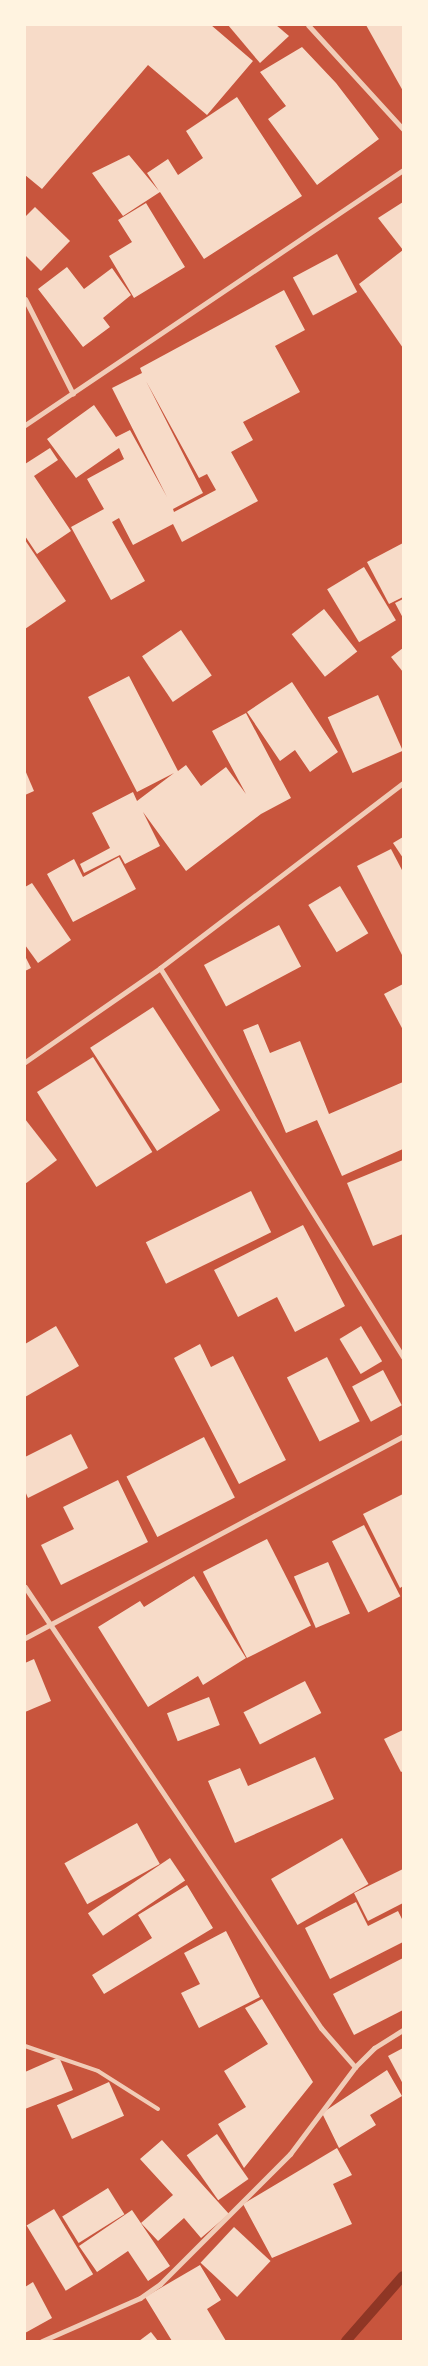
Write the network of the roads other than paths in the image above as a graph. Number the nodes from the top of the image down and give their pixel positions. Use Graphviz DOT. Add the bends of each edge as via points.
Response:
graph roads {
  1 [pos="308,25"];
  2 [pos="403,129"];
  3 [pos="403,170"];
  4 [pos="25,298"];
  5 [pos="73,394"];
  6 [pos="25,425"];
  7 [pos="403,783"];
  8 [pos="160,968"];
  9 [pos="25,1062"];
  10 [pos="403,1358"];
  11 [pos="403,1436"];
  12 [pos="25,1587"];
  13 [pos="49,1625"];
  14 [pos="25,1638"];
  15 [pos="403,2030"];
  16 [pos="25,2046"];
  17 [pos="355,2067"];
  18 [pos="158,2109"];
  19 [pos="42,2341"];
  1 -- 2 [label="street"];
  3 -- 5 [label="street"];
  4 -- 5 [label="street"];
  5 -- 6 [label="street"];
  7 -- 8 [label="street"];
  8 -- 9 [label="street"];
  8 -- 10 [label="street"];
  11 -- 13 [label="street"];
  12 -- 13 [label="street"];
  13 -- 14 [label="street"];
  13 -- 17 [label="street" via="315,2020"];
  15 -- 17 [label="street" via="374,2048"];
  16 -- 18 [label="lane" via="98,2071"];
  17 -- 19 [label="street" via="290,2154 160,2284 140,2298"];
}
